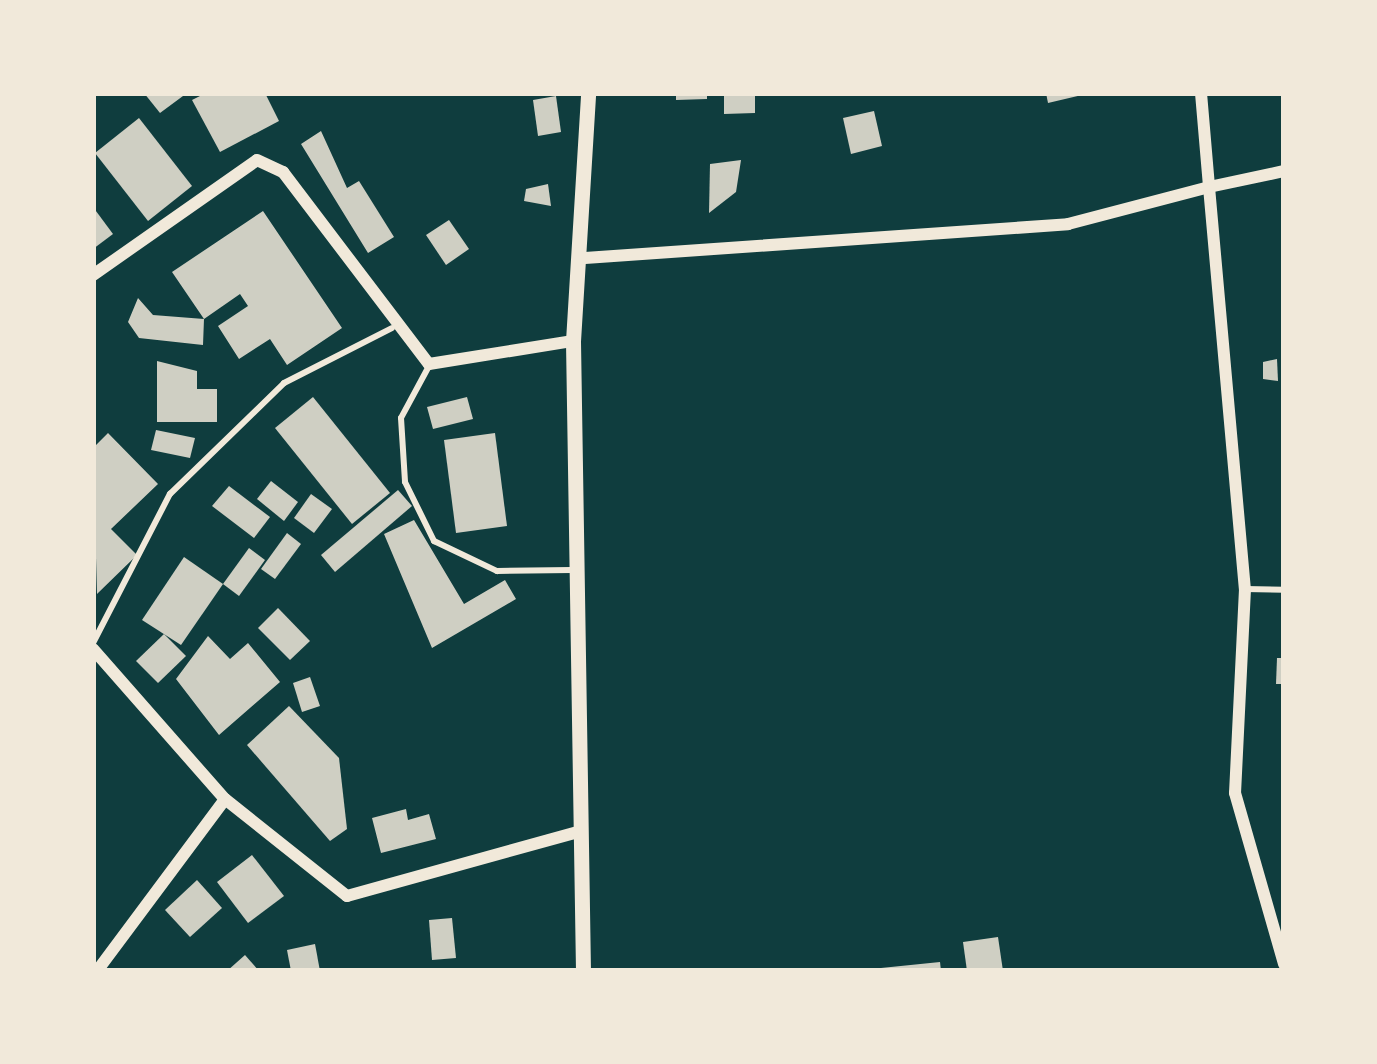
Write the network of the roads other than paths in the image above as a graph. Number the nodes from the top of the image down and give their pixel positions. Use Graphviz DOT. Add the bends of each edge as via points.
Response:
graph roads {
  1 [pos="589,93"];
  2 [pos="1202,93"];
  3 [pos="1284,171"];
  4 [pos="1209,187"];
  5 [pos="585,258"];
  6 [pos="93,275"];
  7 [pos="392,328"];
  8 [pos="573,341"];
  9 [pos="429,364"];
  10 [pos="575,570"];
  11 [pos="1245,590"];
  12 [pos="1284,590"];
  13 [pos="93,646"];
  14 [pos="225,799"];
  15 [pos="578,832"];
  16 [pos="1281,966"];
  17 [pos="98,971"];
  18 [pos="583,971"];
  1 -- 5 [label="street"];
  2 -- 4 [label="street"];
  3 -- 4 [label="street"];
  4 -- 5 [label="street" via="1068,224"];
  4 -- 11 [label="street"];
  5 -- 8 [label="street"];
  6 -- 7 [label="street" via="257,160 283,172"];
  7 -- 9 [label="street"];
  7 -- 13 [label="lane" via="284,382 170,494"];
  8 -- 9 [label="street"];
  8 -- 10 [label="street"];
  9 -- 10 [label="lane" via="401,418 405,482 434,541 497,571"];
  10 -- 15 [label="street"];
  11 -- 12 [label="lane"];
  11 -- 16 [label="street" via="1235,794"];
  13 -- 14 [label="street"];
  14 -- 15 [label="street" via="347,896"];
  14 -- 17 [label="street"];
  15 -- 18 [label="street"];
}
